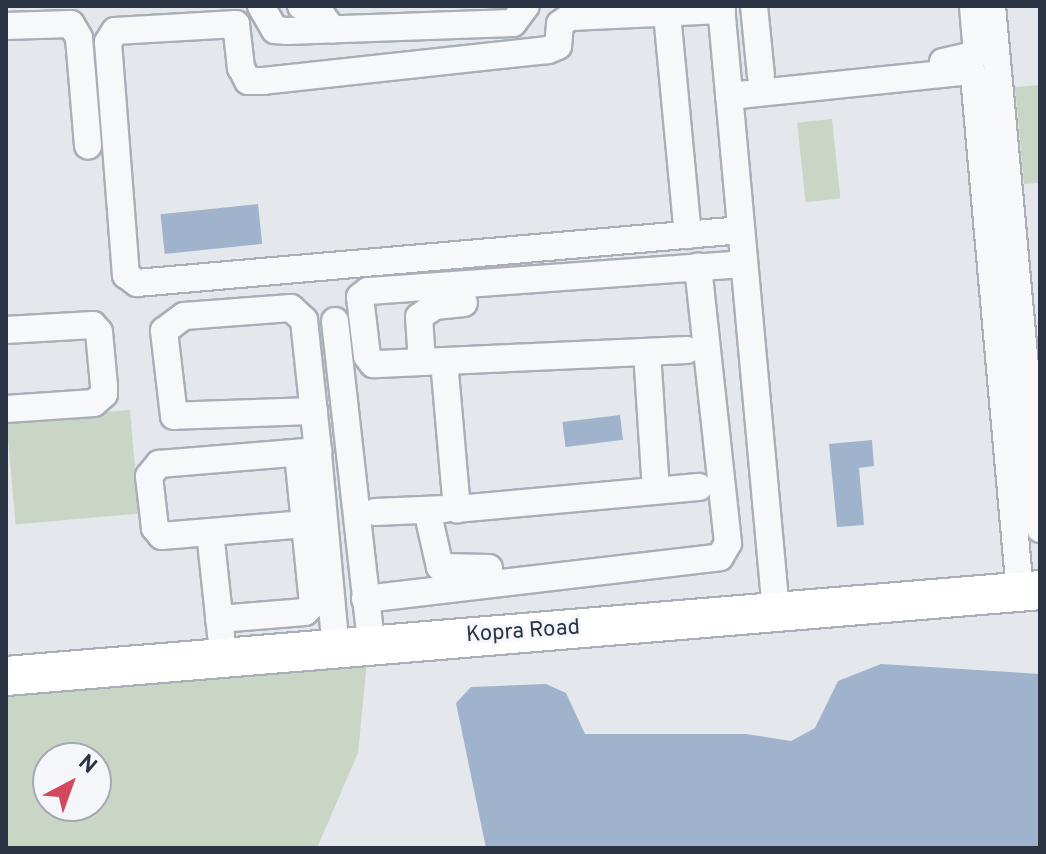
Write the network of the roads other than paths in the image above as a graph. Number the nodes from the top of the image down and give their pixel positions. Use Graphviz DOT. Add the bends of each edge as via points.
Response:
graph roads {
  1 [pos="261,6"];
  2 [pos="301,6"];
  3 [pos="526,6"];
  4 [pos="754,6"];
  5 [pos="973,6"];
  6 [pos="992,6"];
  7 [pos="722,8"];
  8 [pos="667,14"];
  9 [pos="461,16"];
  10 [pos="6,26"];
  11 [pos="333,30"];
  12 [pos="761,76"];
  13 [pos="728,88"];
  14 [pos="88,146"];
  15 [pos="741,230"];
  16 [pos="688,235"];
  17 [pos="744,264"];
  18 [pos="687,268"];
  19 [pos="464,303"];
  20 [pos="335,321"];
  21 [pos="6,330"];
  22 [pos="687,350"];
  23 [pos="647,352"];
  24 [pos="433,361"];
  25 [pos="6,409"];
  26 [pos="314,411"];
  27 [pos="311,449"];
  28 [pos="699,487"];
  29 [pos="656,491"];
  30 [pos="457,509"];
  31 [pos="427,510"];
  32 [pos="375,512"];
  33 [pos="305,524"];
  34 [pos="1040,529"];
  35 [pos="210,532"];
  36 [pos="489,568"];
  37 [pos="364,591"];
  38 [pos="1030,591"];
  39 [pos="776,612"];
  40 [pos="219,619"];
  41 [pos="354,646"];
  42 [pos="224,658"];
  43 [pos="6,676"];
  1 -- 11 [label="street" via="275,30"];
  2 -- 11 [label="street" via="323,17"];
  3 -- 9 [label="street" via="513,23"];
  4 -- 12 [label="street"];
  5 -- 12 [label="street" via="978,49 968,60"];
  6 -- 34 [label="street"];
  7 -- 8 [label="street"];
  7 -- 13 [label="street"];
  8 -- 16 [label="street"];
  8 -- 16 [label="street" via="570,17 560,24 558,46 548,50 264,81 248,81 241,68 236,24 115,31 108,42 126,275 137,283"];
  9 -- 11 [label="street"];
  10 -- 14 [label="street" via="71,24 79,38"];
  12 -- 13 [label="street"];
  13 -- 15 [label="street"];
  13 -- 38 [label="street" via="974,75"];
  15 -- 16 [label="street"];
  15 -- 17 [label="street"];
  17 -- 18 [label="street"];
  17 -- 39 [label="street"];
  18 -- 24 [label="street" via="363,292 366,348 373,364"];
  18 -- 37 [label="street" via="728,543 720,557"];
  19 -- 24 [label="street" via="435,306 419,317"];
  20 -- 37 [label="street"];
  21 -- 25 [label="street" via="93,325 99,332 104,386 104,394 94,403"];
  22 -- 23 [label="street"];
  23 -- 24 [label="street"];
  23 -- 29 [label="street"];
  24 -- 30 [label="street"];
  26 -- 26 [label="street" via="304,320 291,308 184,316 164,331 174,416"];
  26 -- 27 [label="street"];
  27 -- 33 [label="street"];
  27 -- 35 [label="street" via="153,467 149,476 157,533"];
  27 -- 41 [label="street"];
  28 -- 29 [label="street"];
  29 -- 30 [label="street"];
  30 -- 31 [label="street"];
  31 -- 32 [label="street"];
  31 -- 36 [label="street" via="440,567"];
  33 -- 35 [label="street"];
  33 -- 40 [label="street" via="310,608"];
  35 -- 40 [label="street"];
  37 -- 41 [label="street"];
  38 -- 39 [label="street, Kopra Road"];
  39 -- 41 [label="street, Kopra Road"];
  40 -- 42 [label="street"];
  41 -- 42 [label="street, Kopra Road"];
  42 -- 43 [label="street, Kopra Road"];
}
